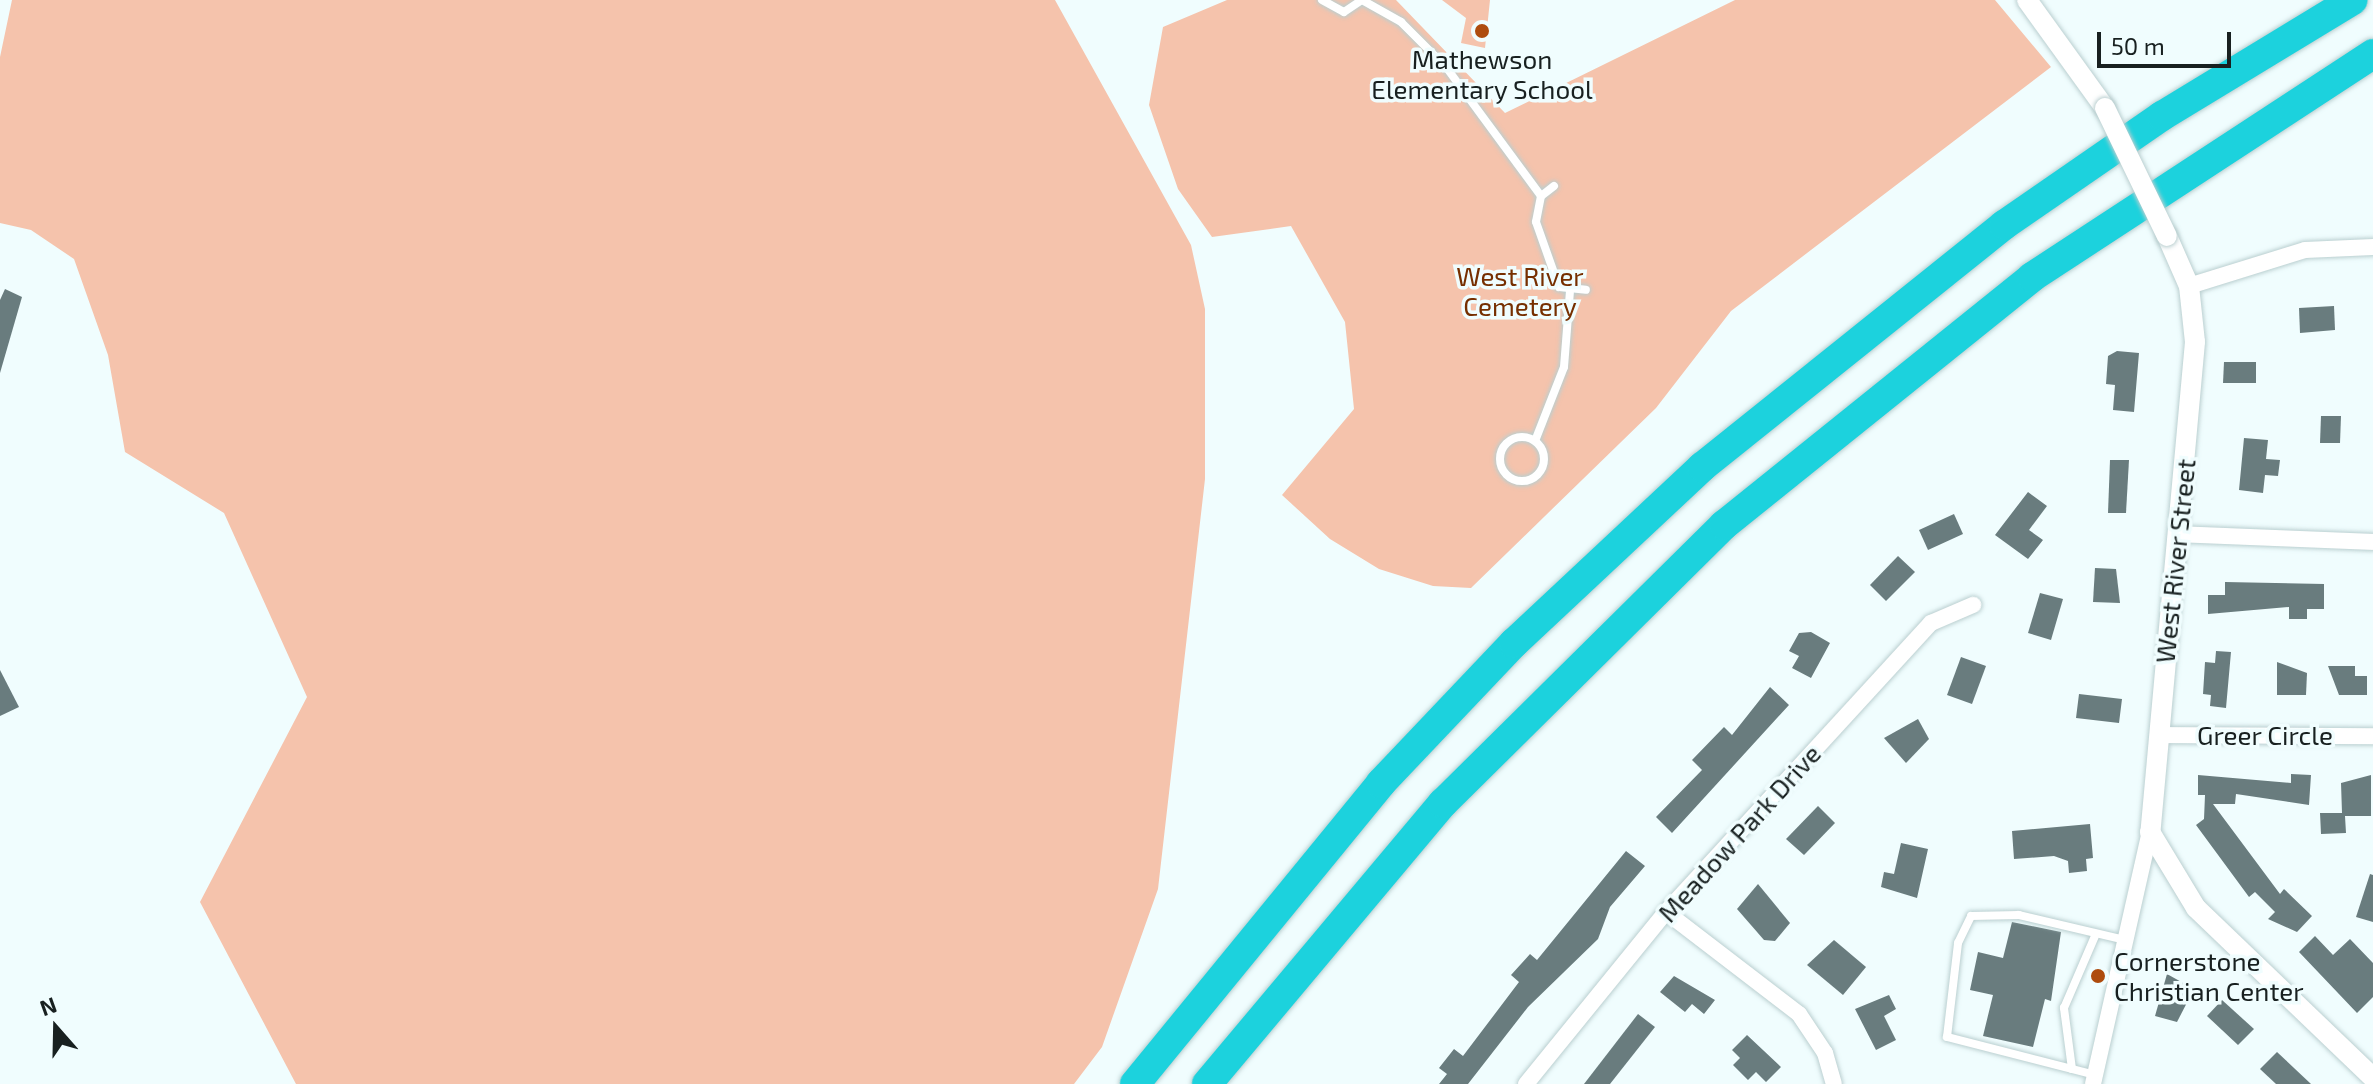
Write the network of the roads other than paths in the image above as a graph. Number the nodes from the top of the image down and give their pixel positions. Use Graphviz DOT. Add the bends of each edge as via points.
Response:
graph roads {
  1 [pos="1322,0"];
  2 [pos="1362,0"];
  3 [pos="2353,0"];
  4 [pos="2032,1"];
  5 [pos="2373,54"];
  6 [pos="1554,186"];
  7 [pos="1541,196"];
  8 [pos="2373,247"];
  9 [pos="2189,286"];
  10 [pos="1586,290"];
  11 [pos="1570,291"];
  12 [pos="1535,441"];
  13 [pos="2177,534"];
  14 [pos="2373,542"];
  15 [pos="1973,605"];
  16 [pos="2158,735"];
  17 [pos="2373,736"];
  18 [pos="2150,832"];
  19 [pos="1666,912"];
  20 [pos="2095,936"];
  21 [pos="2127,940"];
  22 [pos="2072,1069"];
  23 [pos="2372,1076"];
  24 [pos="2094,1079"];
  25 [pos="1135,1084"];
  26 [pos="1207,1084"];
  27 [pos="1526,1084"];
  28 [pos="1834,1084"];
  1 -- 2 [label="lane" via="1344,12"];
  2 -- 7 [label="lane" via="1401,22 1446,67"];
  3 -- 25 [label="highway" via="2042,197 1850,341 1702,467 1514,643 1381,783"];
  4 -- 9 [label="street, West River Street, bridge" via="2105,108"];
  5 -- 26 [label="highway" via="2211,154 2011,292 1733,517 1443,803"];
  6 -- 7 [label="lane"];
  7 -- 11 [label="lane" via="1536,222 1552,276"];
  8 -- 9 [label="street" via="2305,250"];
  9 -- 13 [label="street, West River Street" via="2195,342"];
  10 -- 11 [label="lane"];
  11 -- 12 [label="lane" via="1564,367"];
  12 -- 12 [label="lane" via="1543,453 1539,473 1521,482 1508,476 1500,458 1506,444"];
  13 -- 14 [label="street"];
  13 -- 16 [label="street, West River Street"];
  15 -- 19 [label="street, Meadow Park Drive" via="1931,623"];
  16 -- 17 [label="street, Greer Circle"];
  16 -- 18 [label="street, West River Street"];
  18 -- 21 [label="street"];
  18 -- 23 [label="street" via="2196,908"];
  19 -- 27 [label="street, Meadow Park Drive"];
  19 -- 28 [label="street" via="1799,1014 1825,1053"];
  20 -- 21 [label="lane"];
  20 -- 22 [label="lane" via="2064,1008"];
  20 -- 22 [label="lane" via="2019,915 1971,916 1958,943 1947,1037"];
  21 -- 24 [label="street"];
  22 -- 24 [label="lane"];
}
